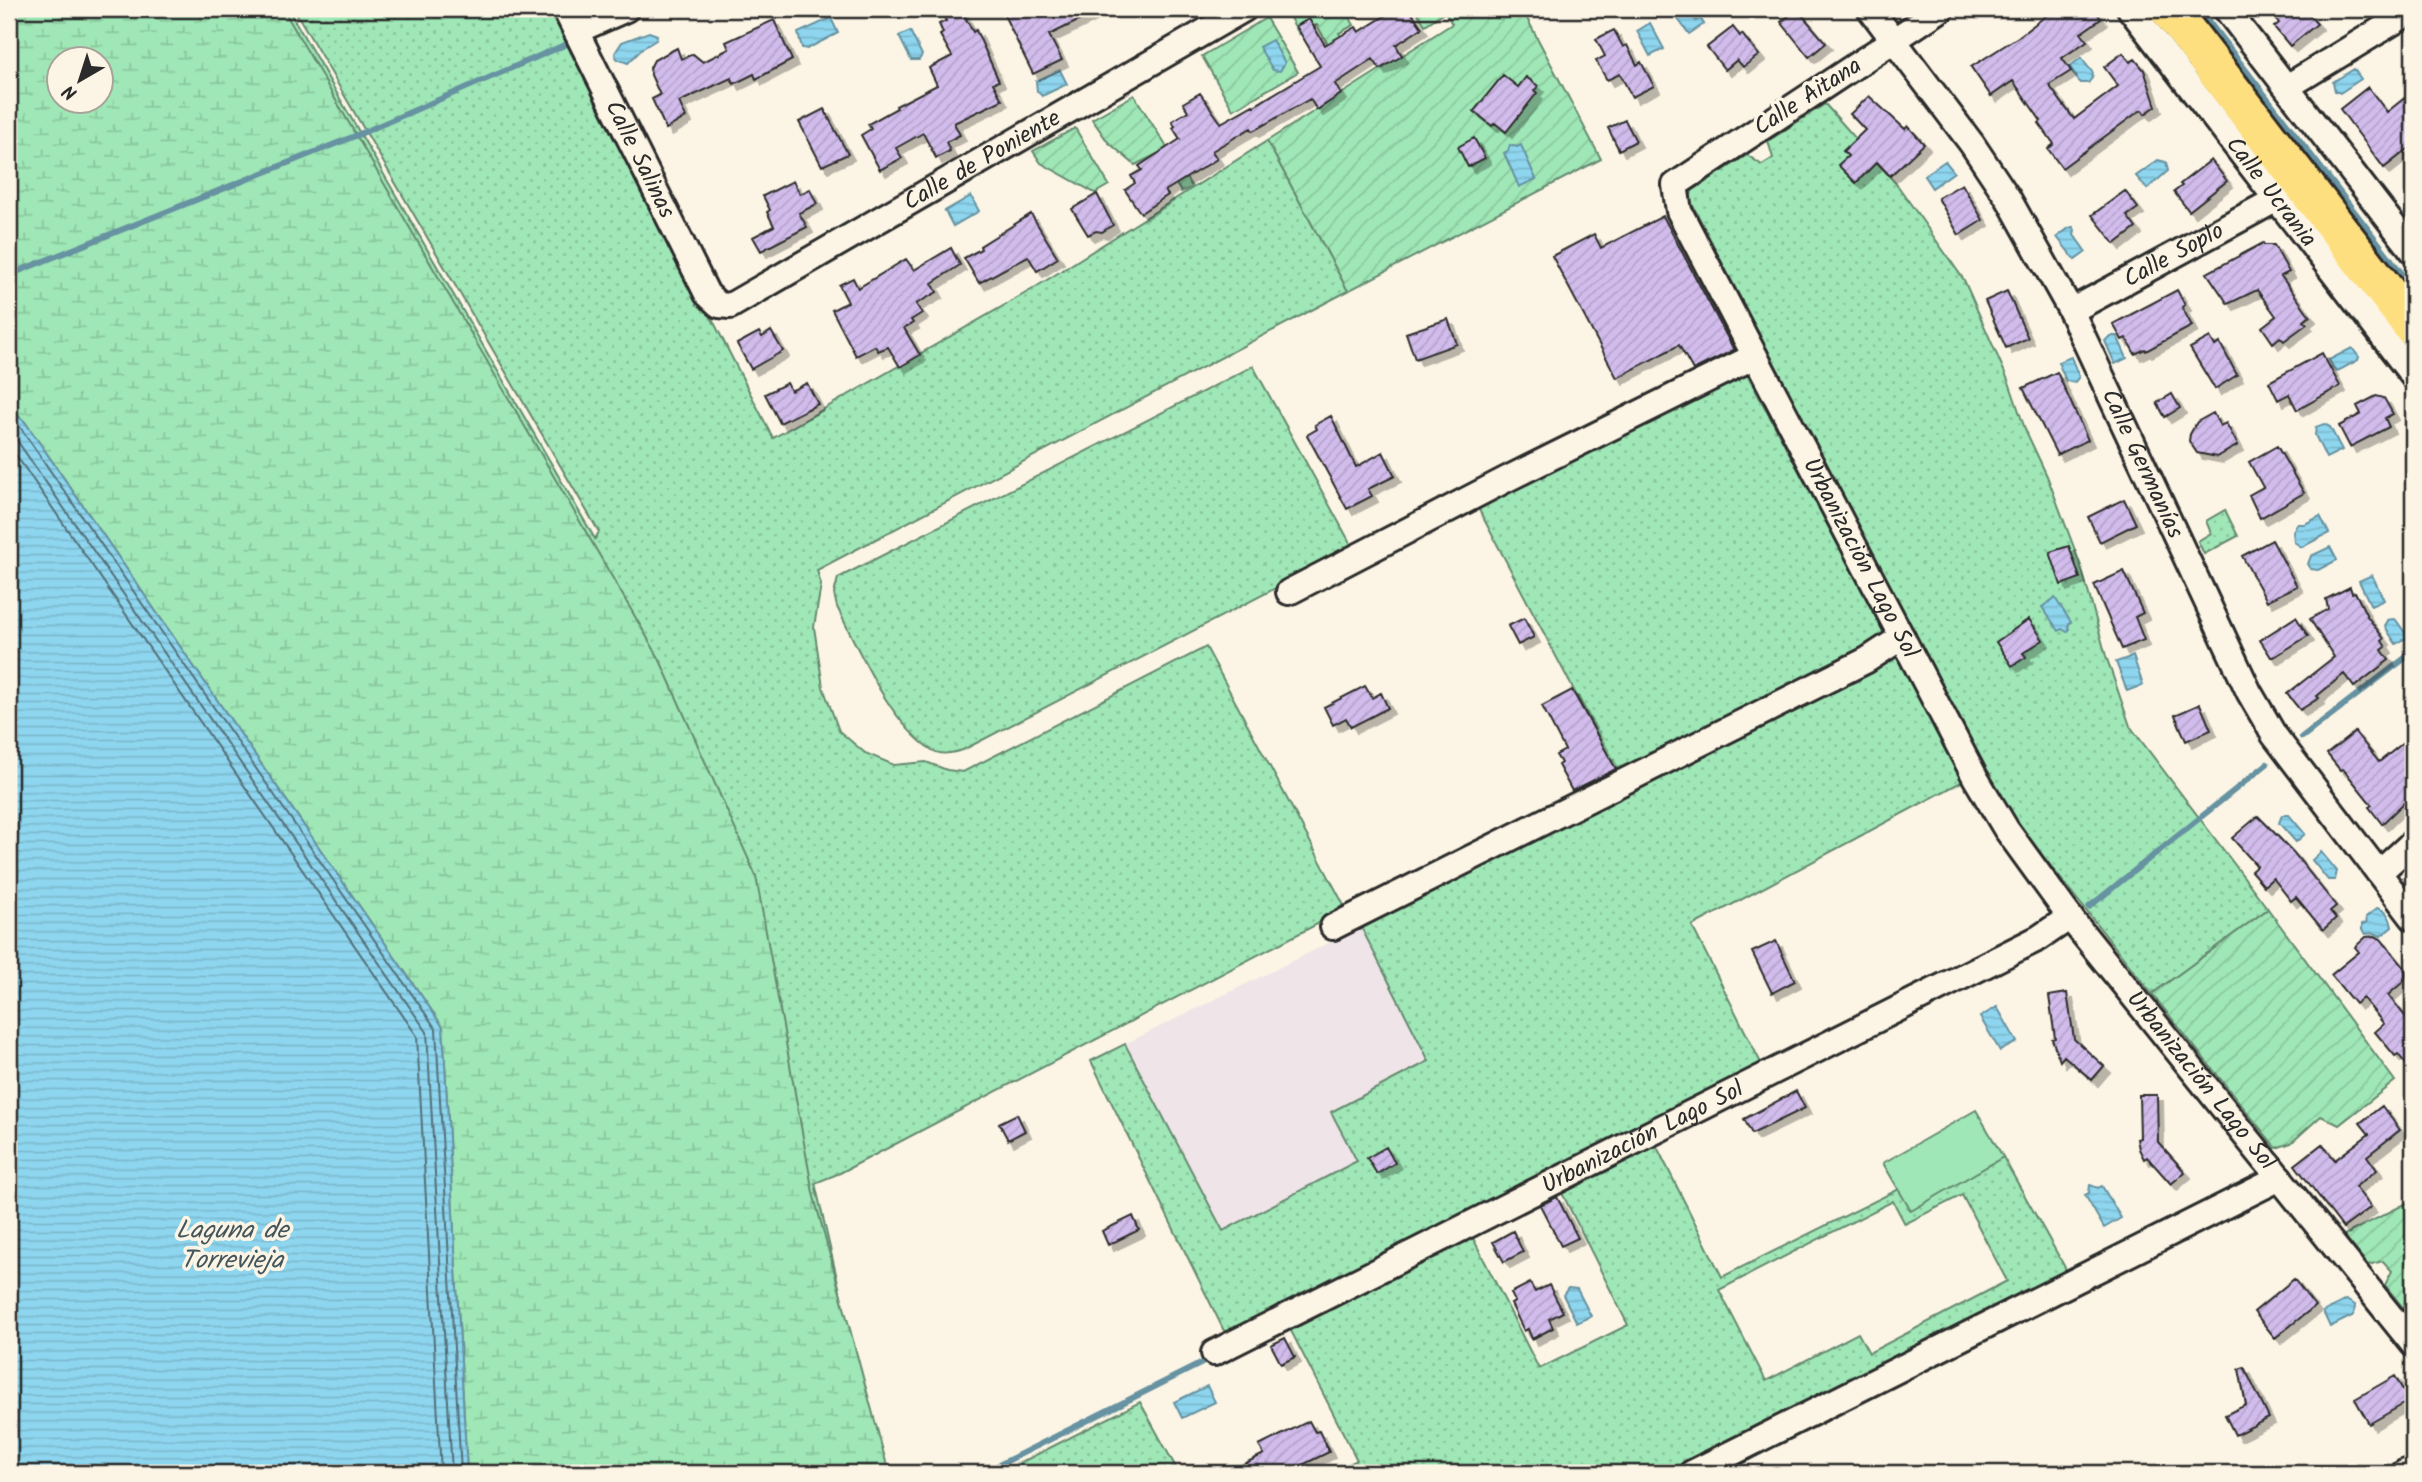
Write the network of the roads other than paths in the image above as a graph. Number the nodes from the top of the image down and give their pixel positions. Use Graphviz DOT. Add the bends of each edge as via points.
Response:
graph roads {
  1 [pos="565,9"];
  2 [pos="626,9"];
  3 [pos="1244,9"];
  4 [pos="1870,9"];
  5 [pos="1941,9"];
  6 [pos="2130,9"];
  7 [pos="2169,9"];
  8 [pos="2188,9"];
  9 [pos="2227,9"];
  10 [pos="2413,10"];
  11 [pos="576,32"];
  12 [pos="1894,40"];
  13 [pos="2287,87"];
  14 [pos="1675,185"];
  15 [pos="2277,199"];
  16 [pos="2413,251"];
  17 [pos="2413,302"];
  18 [pos="719,305"];
  19 [pos="2071,311"];
  20 [pos="2413,327"];
  21 [pos="1755,356"];
  22 [pos="2413,376"];
  23 [pos="1289,592"];
  24 [pos="1902,637"];
  25 [pos="2413,842"];
  26 [pos="2379,873"];
  27 [pos="2070,917"];
  28 [pos="2413,918"];
  29 [pos="1333,927"];
  30 [pos="2280,1178"];
  31 [pos="2413,1344"];
  32 [pos="1214,1353"];
  33 [pos="2413,1469"];
  34 [pos="1692,1473"];
  35 [pos="2404,1473"];
  1 -- 11 [label="street, Calle Salinas"];
  2 -- 11 [label="street"];
  3 -- 18 [label="street, Calle de Poniente" via="735,305"];
  4 -- 12 [label="street, Calle Germanías"];
  5 -- 12 [label="street, Calle Aitana"];
  6 -- 15 [label="street, Calle Ucrania"];
  7 -- 20 [label="main road"];
  8 -- 17 [label="main road"];
  9 -- 13 [label="street"];
  10 -- 13 [label="street"];
  11 -- 18 [label="street, Calle Salinas" via="707,294"];
  12 -- 14 [label="street, Calle Aitana"];
  12 -- 19 [label="street, Calle Germanías" via="2008,198"];
  13 -- 16 [label="street"];
  14 -- 21 [label="street, Urbanización Lago Sol" via="1679,211"];
  15 -- 19 [label="street, Calle Soplo"];
  15 -- 22 [label="street, Calle Ucrania"];
  19 -- 26 [label="street, Calle Germanías" via="2249,692 2274,735"];
  21 -- 23 [label="street"];
  21 -- 24 [label="street, Urbanización Lago Sol"];
  24 -- 27 [label="street, Urbanización Lago Sol" via="1981,788"];
  24 -- 29 [label="street" via="1867,660"];
  25 -- 26 [label="street"];
  26 -- 28 [label="street, Calle Germanías"];
  27 -- 30 [label="street, Urbanización Lago Sol"];
  27 -- 32 [label="street, Urbanización Lago Sol" via="2039,938"];
  30 -- 31 [label="street, Urbanización Lago Sol"];
  30 -- 34 [label="street, Urbanización Lago Sol"];
  33 -- 35 [label="street"];
}
